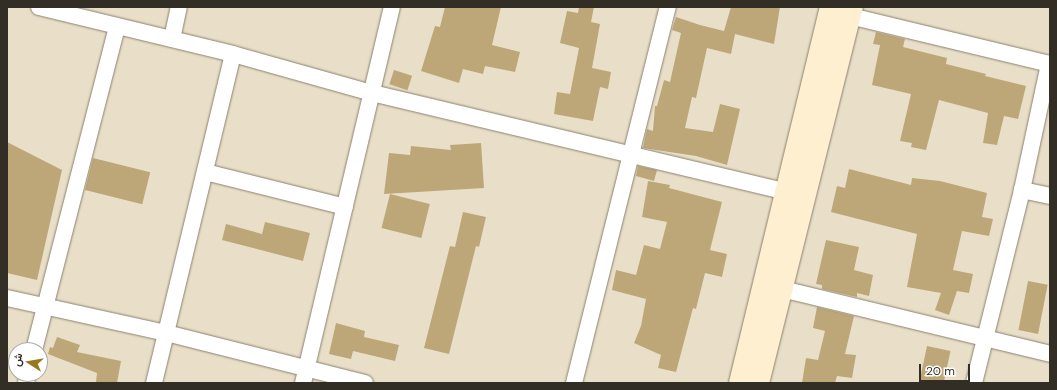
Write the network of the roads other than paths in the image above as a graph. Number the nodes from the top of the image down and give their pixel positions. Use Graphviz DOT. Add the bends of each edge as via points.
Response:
graph roads {
  1 [pos="39,7"];
  2 [pos="179,7"];
  3 [pos="392,7"];
  4 [pos="663,8"];
  5 [pos="844,10"];
  6 [pos="73,11"];
  7 [pos="117,26"];
  8 [pos="172,39"];
  9 [pos="233,54"];
  10 [pos="1050,64"];
  11 [pos="372,93"];
  12 [pos="631,154"];
  13 [pos="205,172"];
  14 [pos="1022,190"];
  15 [pos="796,194"];
  16 [pos="1050,196"];
  17 [pos="345,208"];
  18 [pos="782,289"];
  19 [pos="7,298"];
  20 [pos="45,306"];
  21 [pos="166,333"];
  22 [pos="985,339"];
  23 [pos="36,342"];
  24 [pos="1050,354"];
  25 [pos="305,376"];
  26 [pos="154,383"];
  27 [pos="365,383"];
  28 [pos="574,383"];
  29 [pos="740,383"];
  30 [pos="758,383"];
  31 [pos="974,383"];
  1 -- 6 [label="street"];
  2 -- 8 [label="street"];
  3 -- 11 [label="street"];
  4 -- 12 [label="street"];
  5 -- 10 [label="street"];
  5 -- 15 [label="main road"];
  6 -- 7 [label="street"];
  7 -- 8 [label="street"];
  7 -- 20 [label="street"];
  8 -- 9 [label="street"];
  9 -- 11 [label="street"];
  9 -- 13 [label="street"];
  10 -- 14 [label="street"];
  11 -- 12 [label="street"];
  11 -- 17 [label="street"];
  12 -- 15 [label="street"];
  12 -- 28 [label="street"];
  13 -- 17 [label="street"];
  13 -- 21 [label="street"];
  14 -- 16 [label="street"];
  14 -- 22 [label="street"];
  15 -- 18 [label="main road"];
  15 -- 29 [label="main road"];
  17 -- 25 [label="street"];
  18 -- 22 [label="street"];
  18 -- 30 [label="main road"];
  19 -- 20 [label="street"];
  20 -- 21 [label="street"];
  20 -- 23 [label="street"];
  21 -- 25 [label="street"];
  21 -- 26 [label="street"];
  22 -- 24 [label="street"];
  22 -- 31 [label="street"];
  25 -- 27 [label="street"];
}
